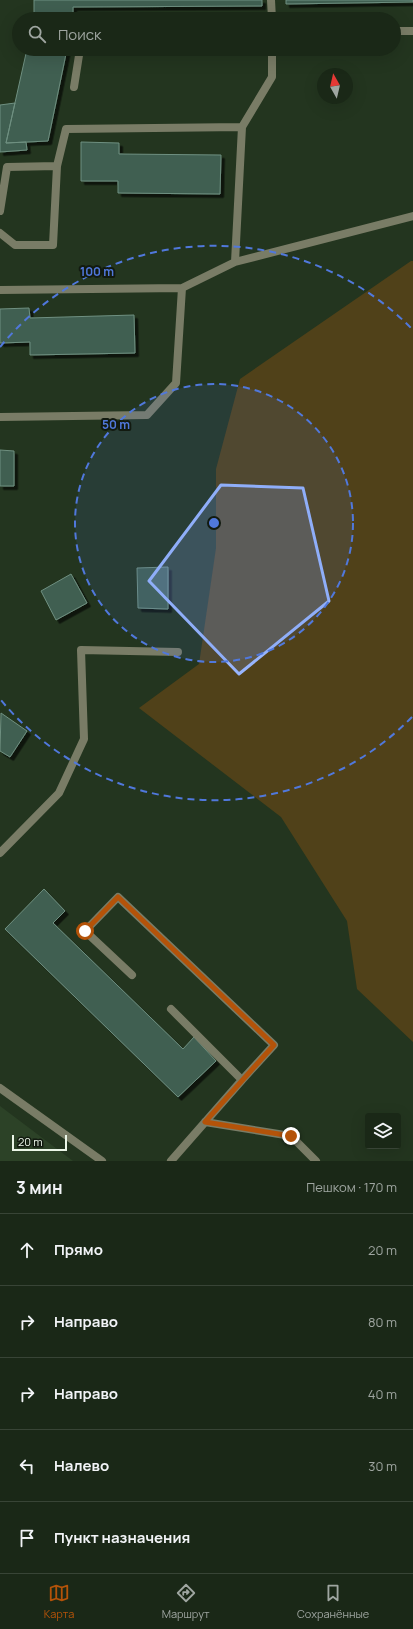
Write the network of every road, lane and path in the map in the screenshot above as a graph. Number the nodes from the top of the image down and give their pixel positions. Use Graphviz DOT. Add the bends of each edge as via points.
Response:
graph roads {
  1 [pos="272,0"];
  2 [pos="272,12"];
  3 [pos="401,31"];
  4 [pos="413,31"];
  5 [pos="79,56"];
  6 [pos="272,56"];
  7 [pos="74,87"];
  8 [pos="242,126"];
  9 [pos="57,166"];
  10 [pos="0,211"];
  11 [pos="413,216"];
  12 [pos="0,233"];
  13 [pos="235,262"];
  14 [pos="182,288"];
  15 [pos="0,290"];
  16 [pos="0,417"];
  17 [pos="178,652"];
  18 [pos="0,853"];
  19 [pos="132,975"];
  20 [pos="171,1009"];
  21 [pos="242,1080"];
  22 [pos="0,1088"];
  23 [pos="205,1122"];
  24 [pos="102,1161"];
  25 [pos="171,1161"];
  26 [pos="316,1161"];
  1 -- 2 [label="street"];
  3 -- 4 [label="street"];
  5 -- 7 [label="street"];
  6 -- 8 [label="street" via="272,77"];
  8 -- 9 [label="street" via="66,129"];
  8 -- 13 [label="street"];
  9 -- 10 [label="street" via="7,167"];
  9 -- 12 [label="street" via="53,245 15,245"];
  11 -- 13 [label="street"];
  13 -- 14 [label="street"];
  14 -- 15 [label="street"];
  14 -- 16 [label="street" via="176,383 147,416"];
  17 -- 18 [label="street" via="81,650 84,739 59,793"];
  19 -- 21 [label="street" via="85,931 118,897 274,1045"];
  20 -- 21 [label="street"];
  21 -- 23 [label="street"];
  22 -- 24 [label="street"];
  23 -- 25 [label="street"];
  23 -- 26 [label="street" via="291,1136"];
}
